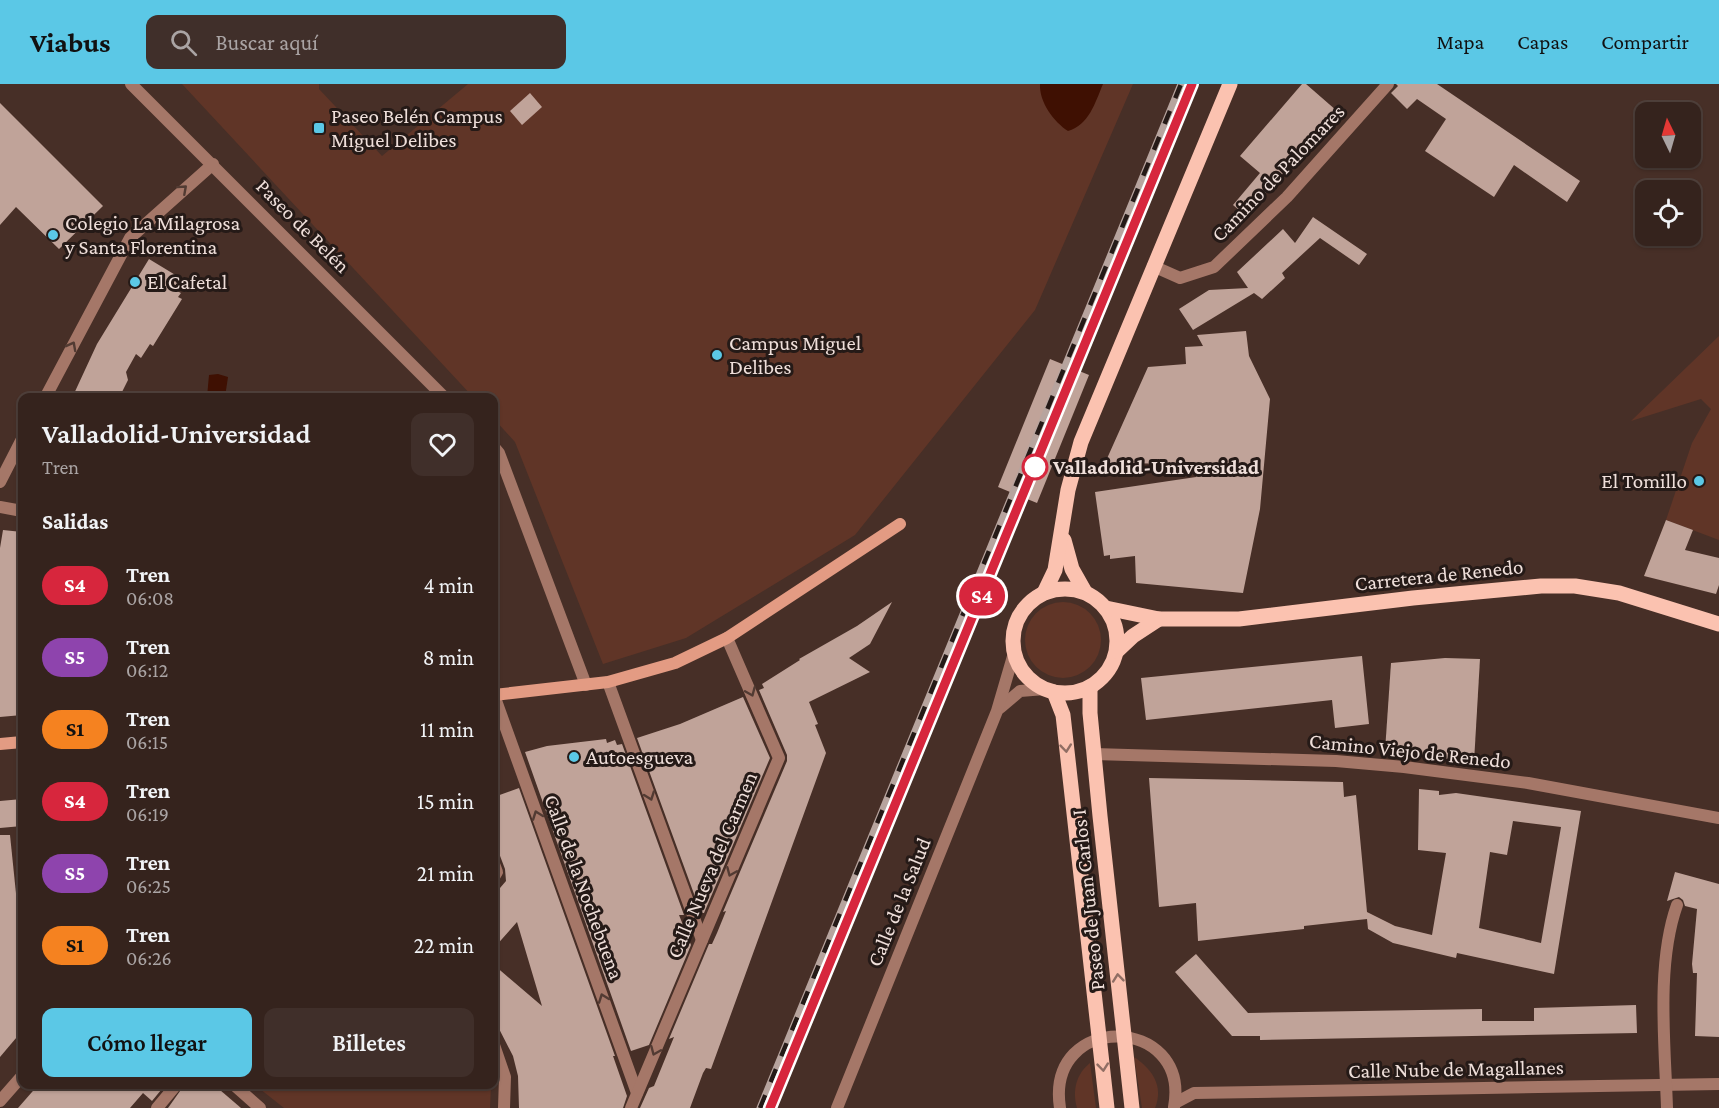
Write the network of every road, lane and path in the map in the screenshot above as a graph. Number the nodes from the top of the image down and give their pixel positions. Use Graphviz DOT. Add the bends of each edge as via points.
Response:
graph roads {
  1 [pos="131,84"];
  2 [pos="1230,84"];
  3 [pos="1388,84"];
  4 [pos="213,164"];
  5 [pos="1153,266"];
  6 [pos="48,393"];
  7 [pos="440,393"];
  8 [pos="18,448"];
  9 [pos="498,455"];
  10 [pos="0,482"];
  11 [pos="0,507"];
  12 [pos="18,510"];
  13 [pos="900,524"];
  14 [pos="1062,531"];
  15 [pos="1085,592"];
  16 [pos="1044,593"];
  17 [pos="1106,608"];
  18 [pos="1159,619"];
  19 [pos="1719,624"];
  20 [pos="727,638"];
  21 [pos="1117,651"];
  22 [pos="1014,653"];
  23 [pos="608,682"];
  24 [pos="586,685"];
  25 [pos="1090,687"];
  26 [pos="1050,691"];
  27 [pos="498,695"];
  28 [pos="498,706"];
  29 [pos="997,711"];
  30 [pos="18,742"];
  31 [pos="0,744"];
  32 [pos="1094,754"];
  33 [pos="1719,818"];
  34 [pos="1677,904"];
  35 [pos="702,940"];
  36 [pos="1124,1036"];
  37 [pos="1099,1038"];
  38 [pos="498,1057"];
  39 [pos="1174,1079"];
  40 [pos="18,1081"];
  41 [pos="1719,1084"];
  42 [pos="1666,1085"];
  43 [pos="173,1089"];
  44 [pos="239,1089"];
  45 [pos="637,1093"];
  46 [pos="1194,1093"];
  47 [pos="0,1101"];
  48 [pos="1174,1105"];
  49 [pos="157,1108"];
  50 [pos="260,1108"];
  51 [pos="504,1108"];
  52 [pos="631,1108"];
  53 [pos="837,1108"];
  54 [pos="1060,1108"];
  55 [pos="1107,1108"];
  56 [pos="1132,1108"];
  57 [pos="1667,1108"];
  1 -- 4 [label="street, Paseo de Belén"];
  2 -- 5 [label="main road"];
  3 -- 5 [label="street, Camino de Palomares" via="1287,196 1214,267 1180,278"];
  6 -- 4 [label="street, one-way" via="130,238"];
  4 -- 7 [label="street, Paseo de Belén"];
  5 -- 14 [label="main road" via="1081,442"];
  8 -- 10 [label="street"];
  9 -- 24 [label="street"];
  11 -- 12 [label="street"];
  13 -- 20 [label="street"];
  14 -- 15 [label="main road" via="1072,569"];
  14 -- 16 [label="main road" via="1055,570"];
  15 -- 16 [label="main road" via="1060,589"];
  15 -- 17 [label="main road"];
  16 -- 22 [label="main road" via="1021,613 1013,632"];
  17 -- 18 [label="main road, Carretera de Renedo"];
  17 -- 21 [label="main road" via="1115,624"];
  18 -- 19 [label="main road, Carretera de Renedo" via="1239,619 1413,598 1575,586 1619,592"];
  18 -- 21 [label="main road"];
  20 -- 23 [label="street" via="657,670"];
  20 -- 35 [label="street, Calle Nueva del Carmen, one-way" via="779,758"];
  21 -- 25 [label="main road" via="1107,672"];
  22 -- 26 [label="main road" via="1030,680"];
  22 -- 29 [label="street, Calle de la Salud"];
  23 -- 24 [label="street"];
  23 -- 35 [label="street, one-way"];
  24 -- 27 [label="street"];
  25 -- 26 [label="main road" via="1072,693"];
  25 -- 32 [label="main road, Paseo de Juan Carlos I"];
  26 -- 29 [label="street, Calle de la Salud" via="1020,691"];
  26 -- 37 [label="main road, Paseo de Juan Carlos I, one-way" via="1063,716"];
  45 -- 28 [label="street, Calle de la Nochebuena, one-way"];
  29 -- 53 [label="street, Calle de la Salud"];
  30 -- 31 [label="street"];
  32 -- 33 [label="street, Camino Viejo de Renedo" via="1336,761 1404,767 1528,783"];
  36 -- 32 [label="main road, Paseo de Juan Carlos I, one-way"];
  34 -- 42 [label="street" via="1669,927 1665,962"];
  35 -- 45 [label="street, Calle Nueva del Carmen, one-way"];
  36 -- 37 [label="street"];
  36 -- 39 [label="street" via="1152,1047 1162,1056"];
  36 -- 56 [label="main road, Paseo de Juan Carlos I"];
  37 -- 54 [label="street" via="1076,1052 1064,1067 1058,1092"];
  37 -- 55 [label="main road, Paseo de Juan Carlos I, one-way"];
  38 -- 51 [label="street" via="505,1077"];
  39 -- 46 [label="street"];
  39 -- 48 [label="street"];
  40 -- 47 [label="street"];
  41 -- 42 [label="street, Calle Nube de Magallanes"];
  42 -- 46 [label="street, Calle Nube de Magallanes"];
  42 -- 57 [label="street"];
  43 -- 49 [label="street"];
  44 -- 50 [label="street"];
  45 -- 52 [label="street, Calle Nueva del Carmen"];
  46 -- 48 [label="street, Calle Nube de Magallanes"];
}
